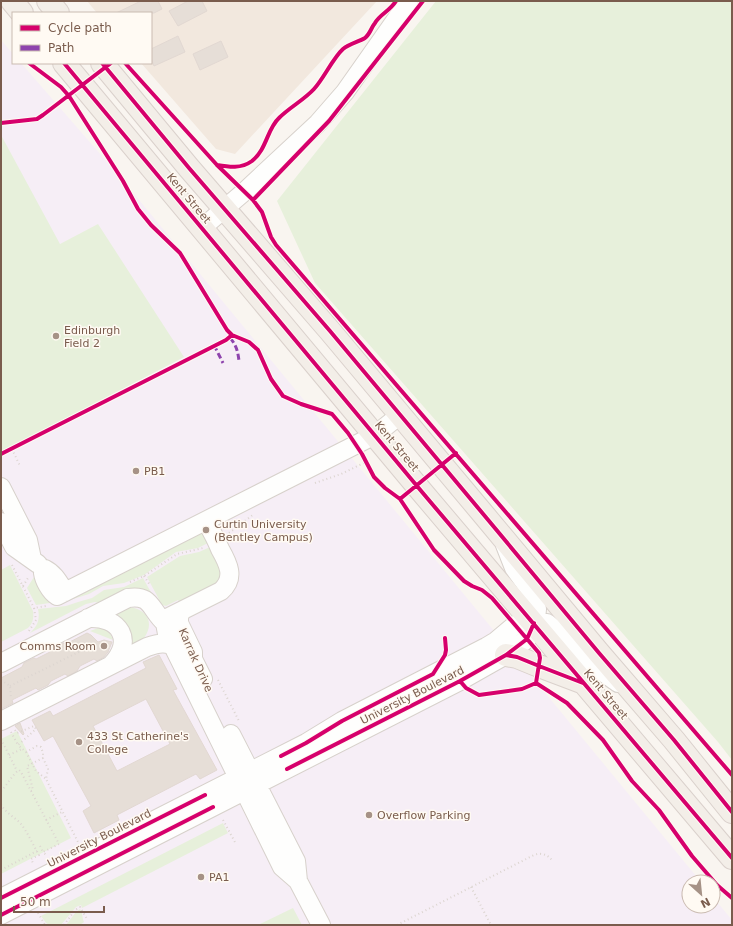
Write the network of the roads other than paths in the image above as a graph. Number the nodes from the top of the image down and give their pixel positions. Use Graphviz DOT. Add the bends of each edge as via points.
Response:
graph roads {
  1 [pos="12,1"];
  2 [pos="48,1"];
  3 [pos="409,1"];
  4 [pos="21,12"];
  5 [pos="57,12"];
  6 [pos="65,64"];
  7 [pos="103,64"];
  8 [pos="225,209"];
  9 [pos="202,228"];
  10 [pos="400,415"];
  11 [pos="375,435"];
  12 [pos="1,488"];
  13 [pos="206,520"];
  14 [pos="1,522"];
  15 [pos="502,537"];
  16 [pos="38,564"];
  17 [pos="181,612"];
  18 [pos="88,618"];
  19 [pos="165,623"];
  20 [pos="534,623"];
  21 [pos="173,645"];
  22 [pos="506,655"];
  23 [pos="193,659"];
  24 [pos="1,662"];
  25 [pos="110,665"];
  26 [pos="585,684"];
  27 [pos="635,695"];
  28 [pos="7,724"];
  29 [pos="248,781"];
  30 [pos="732,812"];
  31 [pos="732,858"];
  32 [pos="1,898"];
  33 [pos="1,916"];
  34 [pos="321,925"];
  1 -- 4 [label="main road"];
  2 -- 5 [label="main road"];
  3 -- 8 [label="street" via="344,92 318,123"];
  6 -- 9 [label="main road, Kent Street"];
  7 -- 8 [label="main road, Kent Street"];
  8 -- 9 [label="street"];
  8 -- 10 [label="main road, Kent Street"];
  9 -- 11 [label="main road, Kent Street"];
  10 -- 11 [label="street"];
  10 -- 15 [label="main road, Kent Street"];
  11 -- 13 [label="street" via="359,449"];
  11 -- 20 [label="main road, Kent Street"];
  12 -- 16 [label="street"];
  13 -- 16 [label="street" via="57,598 54,576"];
  13 -- 17 [label="street" via="229,566 230,578 221,591"];
  14 -- 16 [label="street" via="14,547"];
  15 -- 20 [label="street, Kent Street" via="514,568 533,594 536,609"];
  15 -- 27 [label="main road, Kent Street"];
  17 -- 19 [label="street, Karrak Drive" via="169,617"];
  17 -- 23 [label="street, Karrak Drive" via="179,624 193,652"];
  18 -- 19 [label="street" via="128,598 136,597 146,600"];
  18 -- 24 [label="street"];
  18 -- 25 [label="street" via="108,620 117,626 121,633 121,651"];
  19 -- 21 [label="street, Karrak Drive"];
  20 -- 22 [label="street, University Boulevard" via="526,639"];
  20 -- 26 [label="main road, Kent Street"];
  20 -- 27 [label="street, Kent Street" via="547,622 597,668"];
  20 -- 29 [label="street, University Boulevard" via="515,625 486,647 342,721"];
  21 -- 23 [label="street"];
  21 -- 25 [label="street" via="160,642"];
  21 -- 29 [label="street, Karrak Drive"];
  22 -- 26 [label="main road" via="517,656"];
  22 -- 29 [label="street, University Boulevard" via="460,681"];
  23 -- 29 [label="street, Karrak Drive"];
  25 -- 28 [label="street"];
  26 -- 31 [label="main road, Kent Street"];
  27 -- 30 [label="main road, Kent Street"];
  29 -- 32 [label="street, University Boulevard"];
  29 -- 33 [label="street, University Boulevard"];
  29 -- 34 [label="street" via="296,861 298,881"];
}
